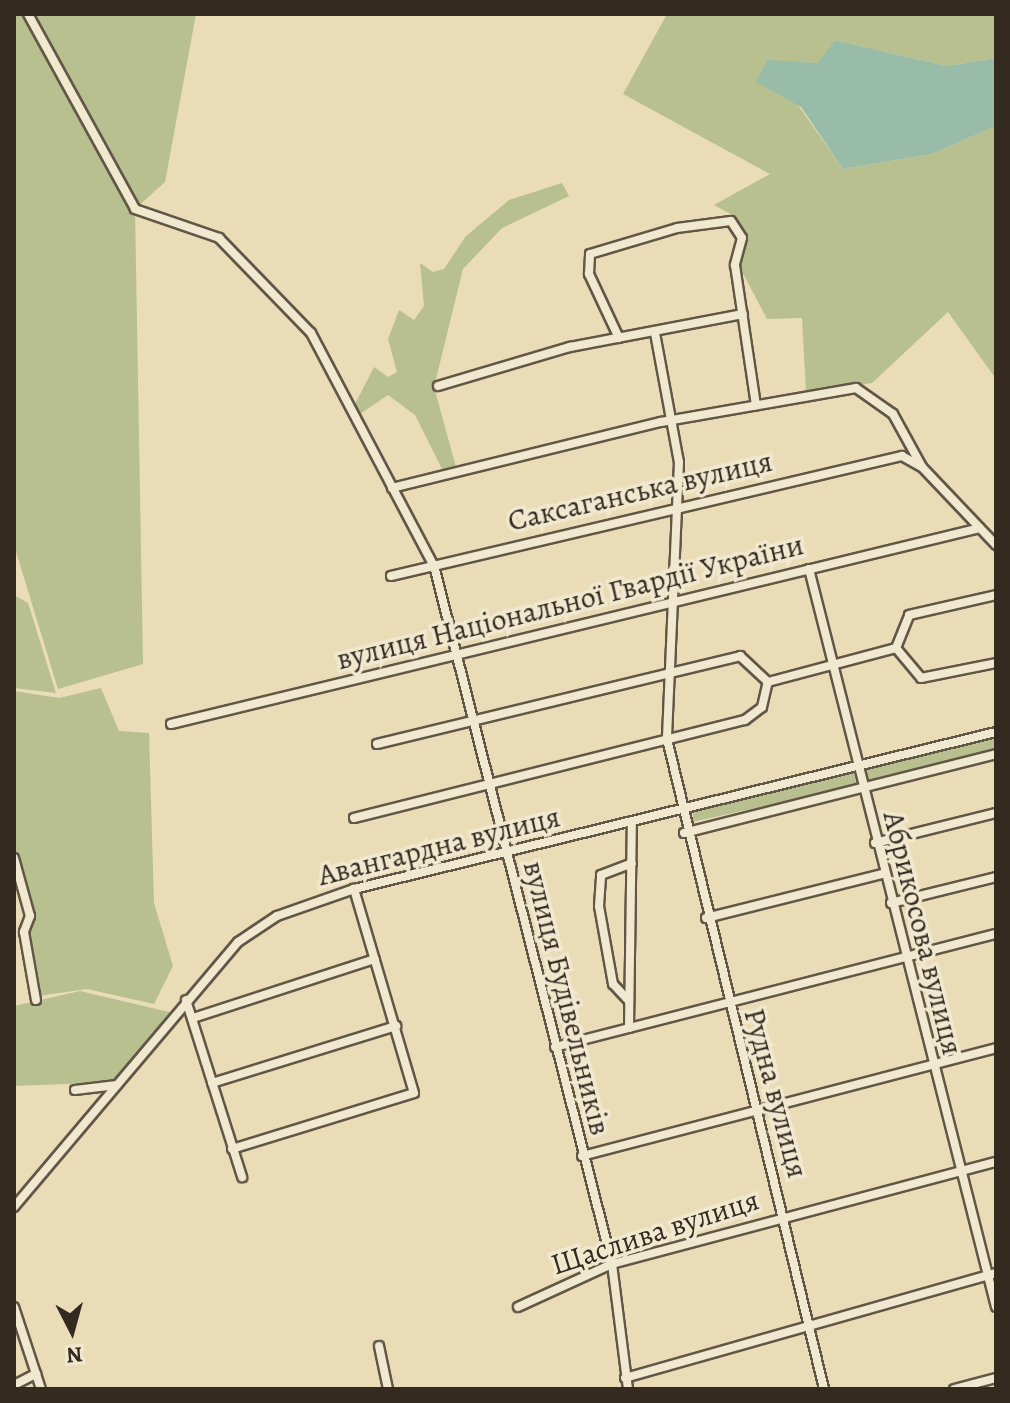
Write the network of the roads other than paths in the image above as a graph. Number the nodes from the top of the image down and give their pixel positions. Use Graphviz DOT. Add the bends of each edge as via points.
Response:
graph roads {
  1 [pos="28,14"];
  2 [pos="743,314"];
  3 [pos="655,333"];
  4 [pos="619,338"];
  5 [pos="438,386"];
  6 [pos="756,405"];
  7 [pos="674,421"];
  8 [pos="922,467"];
  9 [pos="392,488"];
  10 [pos="676,505"];
  11 [pos="980,528"];
  12 [pos="996,545"];
  13 [pos="434,566"];
  14 [pos="809,569"];
  15 [pos="391,576"];
  16 [pos="996,595"];
  17 [pos="671,601"];
  18 [pos="896,648"];
  19 [pos="457,654"];
  20 [pos="996,663"];
  21 [pos="833,666"];
  22 [pos="668,672"];
  23 [pos="768,682"];
  24 [pos="472,720"];
  25 [pos="171,724"];
  26 [pos="996,732"];
  27 [pos="667,739"];
  28 [pos="377,744"];
  29 [pos="996,754"];
  30 [pos="857,766"];
  31 [pos="489,785"];
  32 [pos="862,788"];
  33 [pos="679,811"];
  34 [pos="996,813"];
  35 [pos="354,818"];
  36 [pos="632,821"];
  37 [pos="684,833"];
  38 [pos="875,843"];
  39 [pos="506,852"];
  40 [pos="14,858"];
  41 [pos="632,863"];
  42 [pos="883,874"];
  43 [pos="996,877"];
  44 [pos="354,889"];
  45 [pos="891,903"];
  46 [pos="706,918"];
  47 [pos="996,934"];
  48 [pos="904,958"];
  49 [pos="375,959"];
  50 [pos="36,1000"];
  51 [pos="186,1000"];
  52 [pos="629,1001"];
  53 [pos="728,1004"];
  54 [pos="193,1018"];
  55 [pos="396,1026"];
  56 [pos="629,1028"];
  57 [pos="555,1047"];
  58 [pos="996,1048"];
  59 [pos="931,1063"];
  60 [pos="212,1083"];
  61 [pos="118,1085"];
  62 [pos="75,1090"];
  63 [pos="755,1112"];
  64 [pos="232,1149"];
  65 [pos="582,1156"];
  66 [pos="996,1162"];
  67 [pos="959,1171"];
  68 [pos="242,1177"];
  69 [pos="15,1205"];
  70 [pos="783,1217"];
  71 [pos="612,1264"];
  72 [pos="992,1274"];
  73 [pos="14,1307"];
  74 [pos="518,1307"];
  75 [pos="996,1307"];
  76 [pos="810,1327"];
  77 [pos="379,1346"];
  78 [pos="36,1374"];
  79 [pos="625,1378"];
  80 [pos="996,1378"];
  81 [pos="14,1385"];
  82 [pos="41,1389"];
  83 [pos="388,1389"];
  84 [pos="628,1389"];
  85 [pos="824,1389"];
  86 [pos="954,1389"];
  1 -- 9 [label="street, вулиця Будівельників" via="135,209 219,238 311,333"];
  2 -- 3 [label="street"];
  2 -- 4 [label="street" via="738,225 677,228 590,254 589,274"];
  2 -- 6 [label="street"];
  3 -- 4 [label="street"];
  3 -- 7 [label="street, Рудна вулиця"];
  4 -- 5 [label="street"];
  6 -- 7 [label="street"];
  6 -- 8 [label="street" via="856,388 893,414"];
  7 -- 9 [label="street"];
  7 -- 10 [label="street, Рудна вулиця"];
  8 -- 10 [label="street, Саксаганська вулиця" via="902,456"];
  8 -- 11 [label="street"];
  9 -- 13 [label="street, вулиця Будівельників"];
  10 -- 13 [label="street, Саксаганська вулиця"];
  10 -- 17 [label="street, Рудна вулиця"];
  11 -- 12 [label="street"];
  11 -- 14 [label="street, вулиця Національної Гвардії України"];
  13 -- 15 [label="street, Саксаганська вулиця"];
  13 -- 19 [label="street, вулиця Будівельників"];
  14 -- 17 [label="street, вулиця Національної Гвардії України"];
  14 -- 21 [label="street, Абрикосова вулиця"];
  16 -- 18 [label="street" via="905,617"];
  17 -- 19 [label="street, вулиця Національної Гвардії України"];
  17 -- 22 [label="street, Рудна вулиця"];
  18 -- 20 [label="street" via="921,678"];
  18 -- 21 [label="street"];
  19 -- 24 [label="street, вулиця Будівельників"];
  19 -- 25 [label="street, вулиця Національної Гвардії України"];
  21 -- 23 [label="street"];
  21 -- 30 [label="street, Абрикосова вулиця"];
  22 -- 23 [label="street" via="740,656"];
  22 -- 24 [label="street"];
  22 -- 27 [label="street, Рудна вулиця"];
  23 -- 27 [label="street" via="754,716"];
  24 -- 28 [label="street"];
  24 -- 31 [label="street, вулиця Будівельників"];
  26 -- 30 [label="street, Авангардна вулиця"];
  27 -- 31 [label="street"];
  27 -- 33 [label="street, Рудна вулиця"];
  29 -- 32 [label="street"];
  30 -- 32 [label="street, Абрикосова вулиця"];
  30 -- 33 [label="street, Авангардна вулиця"];
  31 -- 35 [label="street"];
  31 -- 39 [label="street, вулиця Будівельників"];
  32 -- 37 [label="street"];
  32 -- 38 [label="street, Абрикосова вулиця"];
  33 -- 36 [label="street, Авангардна вулиця"];
  33 -- 37 [label="street, Рудна вулиця"];
  34 -- 38 [label="street"];
  36 -- 39 [label="street, Авангардна вулиця"];
  36 -- 41 [label="street"];
  37 -- 46 [label="street, Рудна вулиця"];
  38 -- 42 [label="street, Абрикосова вулиця"];
  39 -- 44 [label="street, Авангардна вулиця"];
  39 -- 57 [label="street, вулиця Будівельників"];
  40 -- 50 [label="street" via="30,916 24,932"];
  41 -- 52 [label="street"];
  41 -- 52 [label="street" via="601,875 599,906 613,984"];
  42 -- 45 [label="street, Абрикосова вулиця"];
  42 -- 46 [label="street"];
  43 -- 45 [label="street"];
  44 -- 49 [label="street"];
  44 -- 51 [label="street, Авангардна вулиця" via="277,916 238,942"];
  45 -- 48 [label="street, Абрикосова вулиця"];
  46 -- 53 [label="street, Рудна вулиця"];
  47 -- 48 [label="street"];
  48 -- 53 [label="street"];
  48 -- 59 [label="street, Абрикосова вулиця"];
  49 -- 54 [label="street"];
  49 -- 55 [label="street"];
  51 -- 54 [label="street"];
  51 -- 61 [label="street, Авангардна вулиця"];
  52 -- 56 [label="street"];
  53 -- 56 [label="street"];
  53 -- 63 [label="street, Рудна вулиця"];
  54 -- 60 [label="street"];
  55 -- 60 [label="street"];
  55 -- 64 [label="street" via="414,1093"];
  56 -- 57 [label="street"];
  57 -- 65 [label="street, вулиця Будівельників"];
  58 -- 59 [label="street"];
  59 -- 63 [label="street"];
  59 -- 67 [label="street, Абрикосова вулиця"];
  60 -- 64 [label="street"];
  61 -- 62 [label="street"];
  61 -- 69 [label="street, Авангардна вулиця"];
  63 -- 65 [label="street"];
  63 -- 70 [label="street, Рудна вулиця"];
  64 -- 68 [label="street"];
  65 -- 71 [label="street, вулиця Будівельників"];
  66 -- 67 [label="street, Щаслива вулиця"];
  67 -- 70 [label="street, Щаслива вулиця"];
  67 -- 72 [label="street, Абрикосова вулиця"];
  70 -- 71 [label="street, Щаслива вулиця"];
  70 -- 76 [label="street, Рудна вулиця"];
  71 -- 74 [label="street, Щаслива вулиця"];
  71 -- 79 [label="street, вулиця Будівельників"];
  72 -- 75 [label="street, Абрикосова вулиця"];
  72 -- 76 [label="street"];
  73 -- 78 [label="street"];
  76 -- 79 [label="street"];
  76 -- 85 [label="street, Рудна вулиця"];
  77 -- 83 [label="street"];
  78 -- 81 [label="street"];
  78 -- 82 [label="street"];
  79 -- 84 [label="street, вулиця Будівельників"];
  80 -- 86 [label="street"];
}
